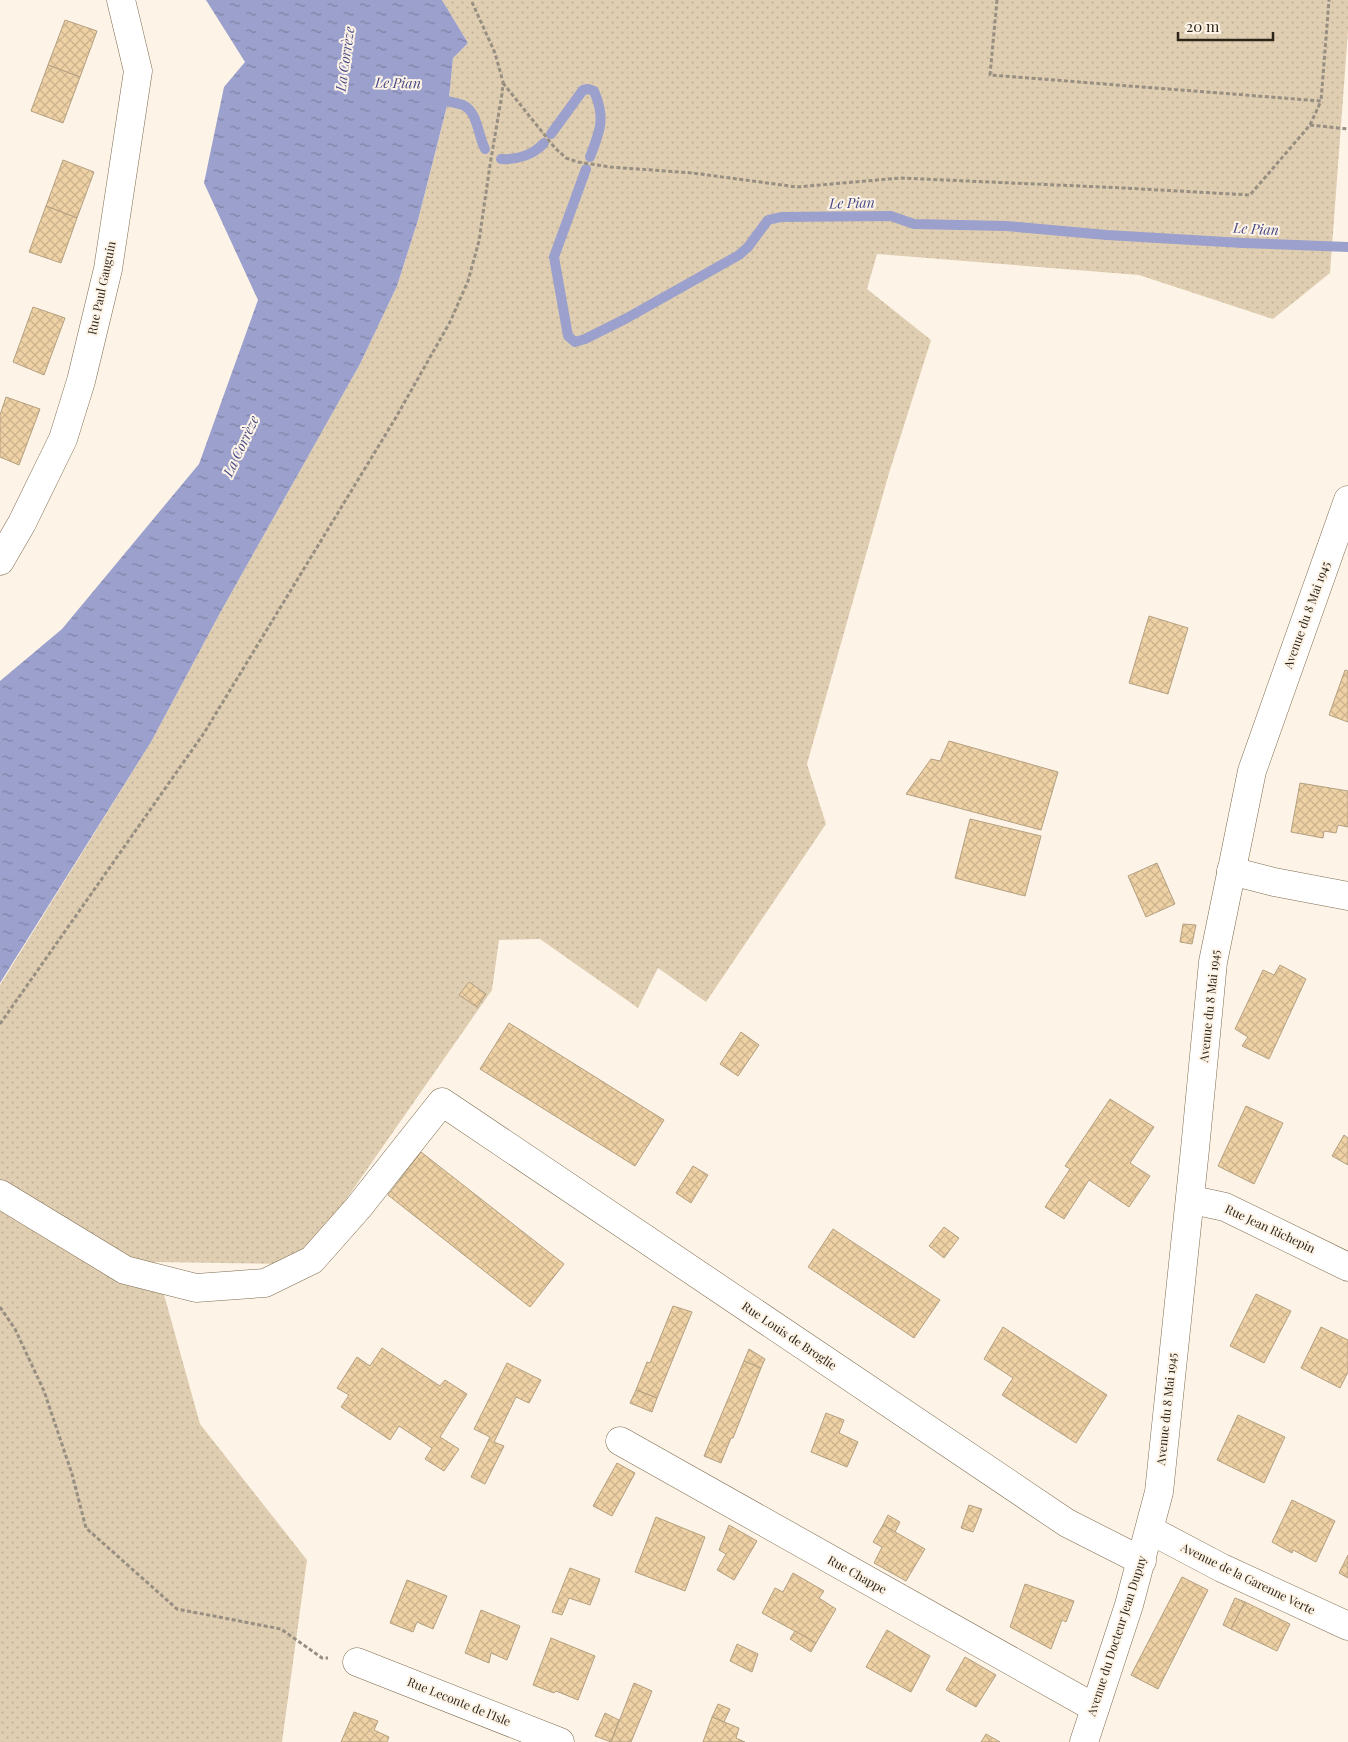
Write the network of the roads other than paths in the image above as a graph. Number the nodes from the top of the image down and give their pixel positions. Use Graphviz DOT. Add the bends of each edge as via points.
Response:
graph roads {
  1 [pos="121,0"];
  2 [pos="1348,500"];
  3 [pos="1343,529"];
  4 [pos="0,562"];
  5 [pos="1231,871"];
  6 [pos="1348,896"];
  7 [pos="0,1194"];
  8 [pos="1190,1201"];
  9 [pos="1348,1266"];
  10 [pos="620,1441"];
  11 [pos="1150,1530"];
  12 [pos="1142,1561"];
  13 [pos="1348,1626"];
  14 [pos="357,1662"];
  15 [pos="1094,1708"];
  16 [pos="560,1742"];
  17 [pos="1084,1742"];
  1 -- 4 [label="street, Rue Paul Gauguin" via="138,71 108,269 81,381 63,439"];
  2 -- 3 [label="street, Avenue du 8 Mai 1945"];
  3 -- 5 [label="street, Avenue du 8 Mai 1945" via="1252,771"];
  5 -- 6 [label="street"];
  5 -- 8 [label="street, Avenue du 8 Mai 1945" via="1213,962"];
  7 -- 12 [label="street, Rue Louis de Broglie" via="125,1270 196,1288 265,1282 312,1260 442,1102 1067,1523"];
  8 -- 9 [label="street, Rue Jean Richepin" via="1225,1207"];
  8 -- 11 [label="street, Avenue du 8 Mai 1945" via="1159,1492"];
  10 -- 15 [label="street, Rue Chappe"];
  11 -- 12 [label="street, Avenue du Docteur Jean Dupuy"];
  11 -- 13 [label="street, Avenue de la Garenne Verte" via="1222,1568"];
  12 -- 15 [label="street, Avenue du Docteur Jean Dupuy"];
  14 -- 16 [label="street, Rue Leconte de l'Isle"];
  15 -- 17 [label="street, Avenue du Docteur Jean Dupuy"];
}
